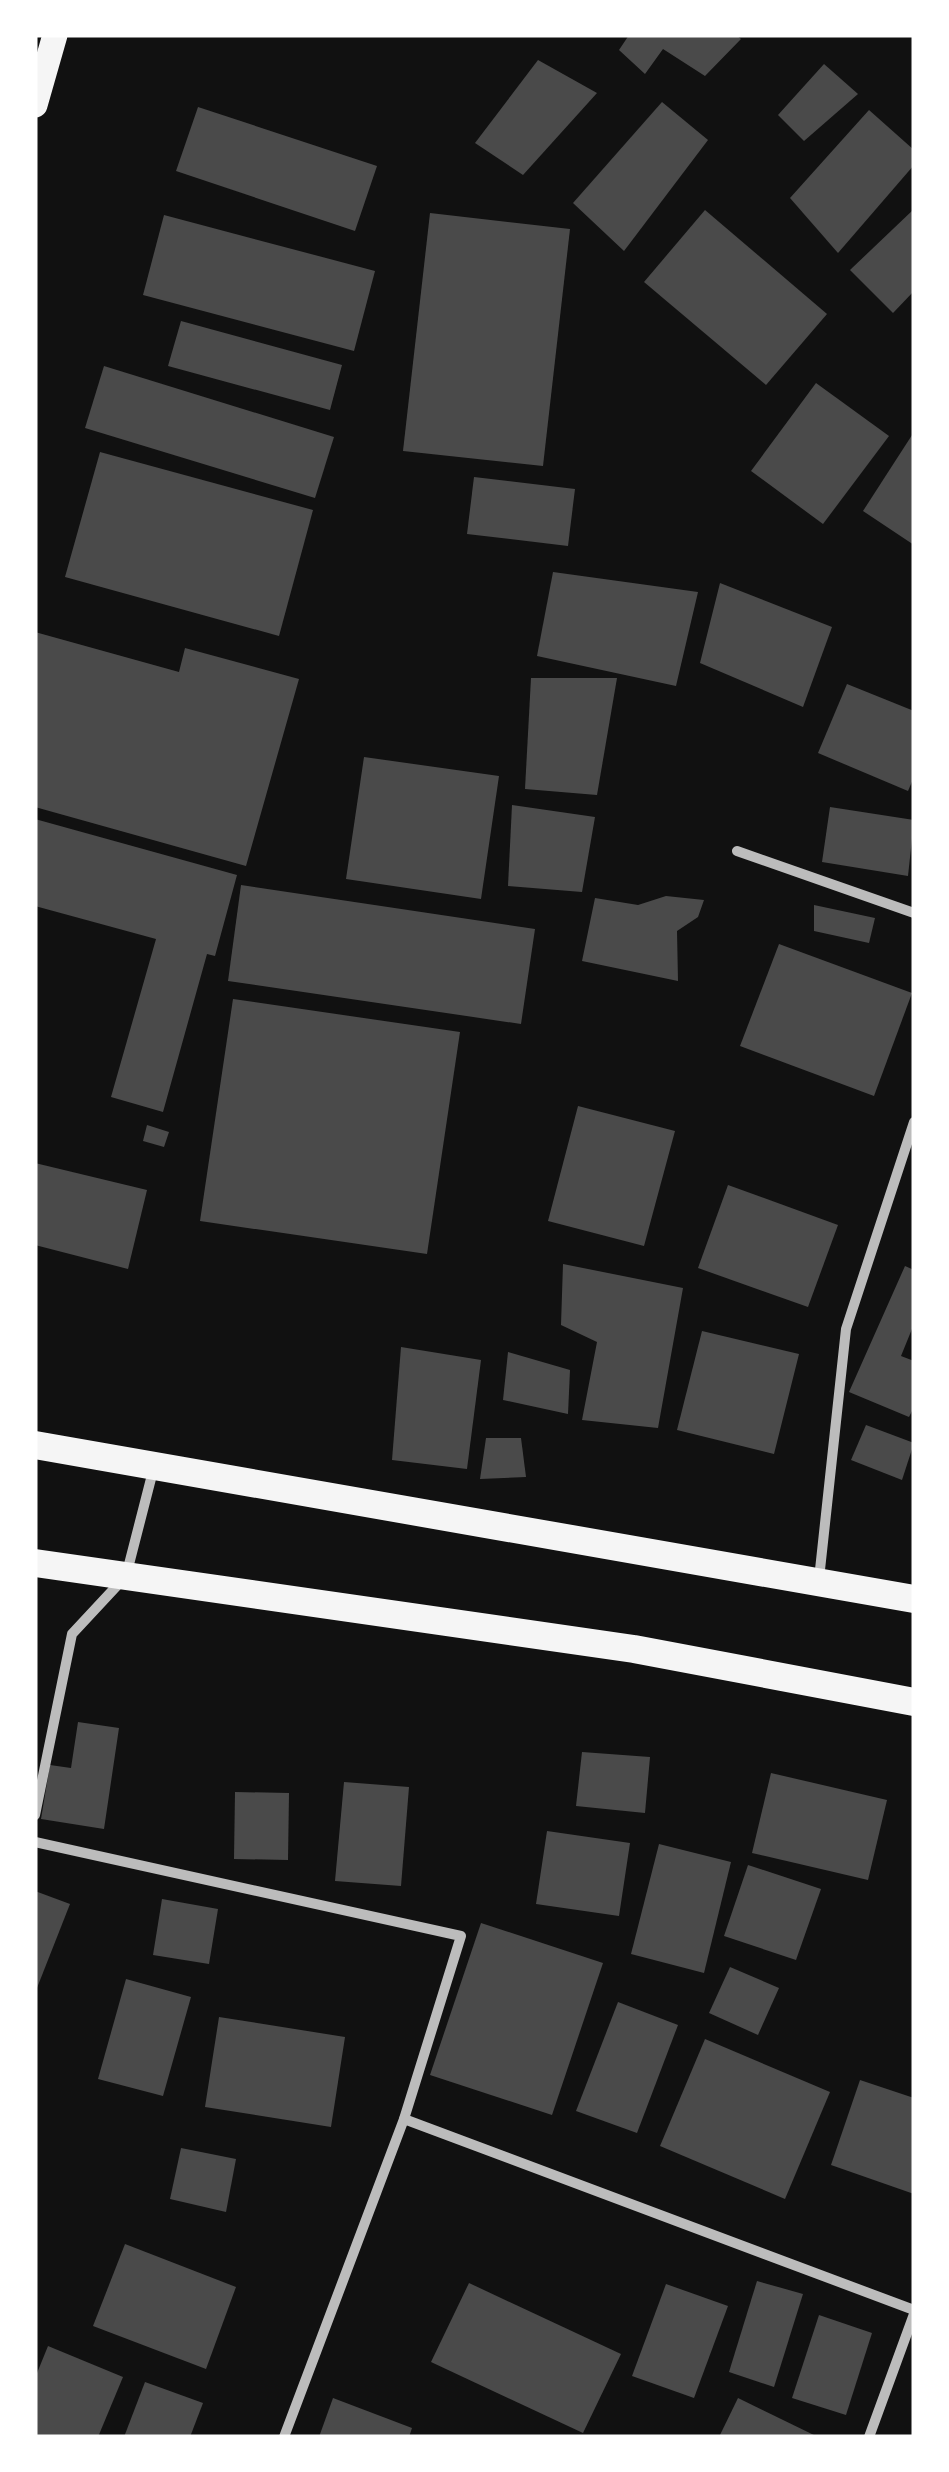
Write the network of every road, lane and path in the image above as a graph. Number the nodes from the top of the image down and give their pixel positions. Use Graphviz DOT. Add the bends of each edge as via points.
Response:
graph roads {
  1 [pos="46,48"];
  2 [pos="35,105"];
  3 [pos="737,851"];
  4 [pos="914,913"];
  5 [pos="914,1122"];
  6 [pos="35,1445"];
  7 [pos="154,1466"];
  8 [pos="35,1563"];
  9 [pos="126,1576"];
  10 [pos="819,1583"];
  11 [pos="914,1599"];
  12 [pos="914,1702"];
  13 [pos="35,1815"];
  14 [pos="35,1842"];
  15 [pos="404,2119"];
  16 [pos="914,2312"];
  17 [pos="284,2437"];
  18 [pos="869,2437"];
  1 -- 2 [label="main road"];
  3 -- 4 [label="street"];
  5 -- 10 [label="street" via="846,1329"];
  6 -- 7 [label="highway"];
  7 -- 9 [label="street"];
  7 -- 10 [label="highway"];
  8 -- 9 [label="highway"];
  9 -- 12 [label="highway" via="634,1649"];
  9 -- 13 [label="street" via="72,1634"];
  10 -- 11 [label="highway"];
  14 -- 15 [label="street" via="461,1936"];
  15 -- 16 [label="street"];
  15 -- 17 [label="street"];
  16 -- 18 [label="street"];
}
